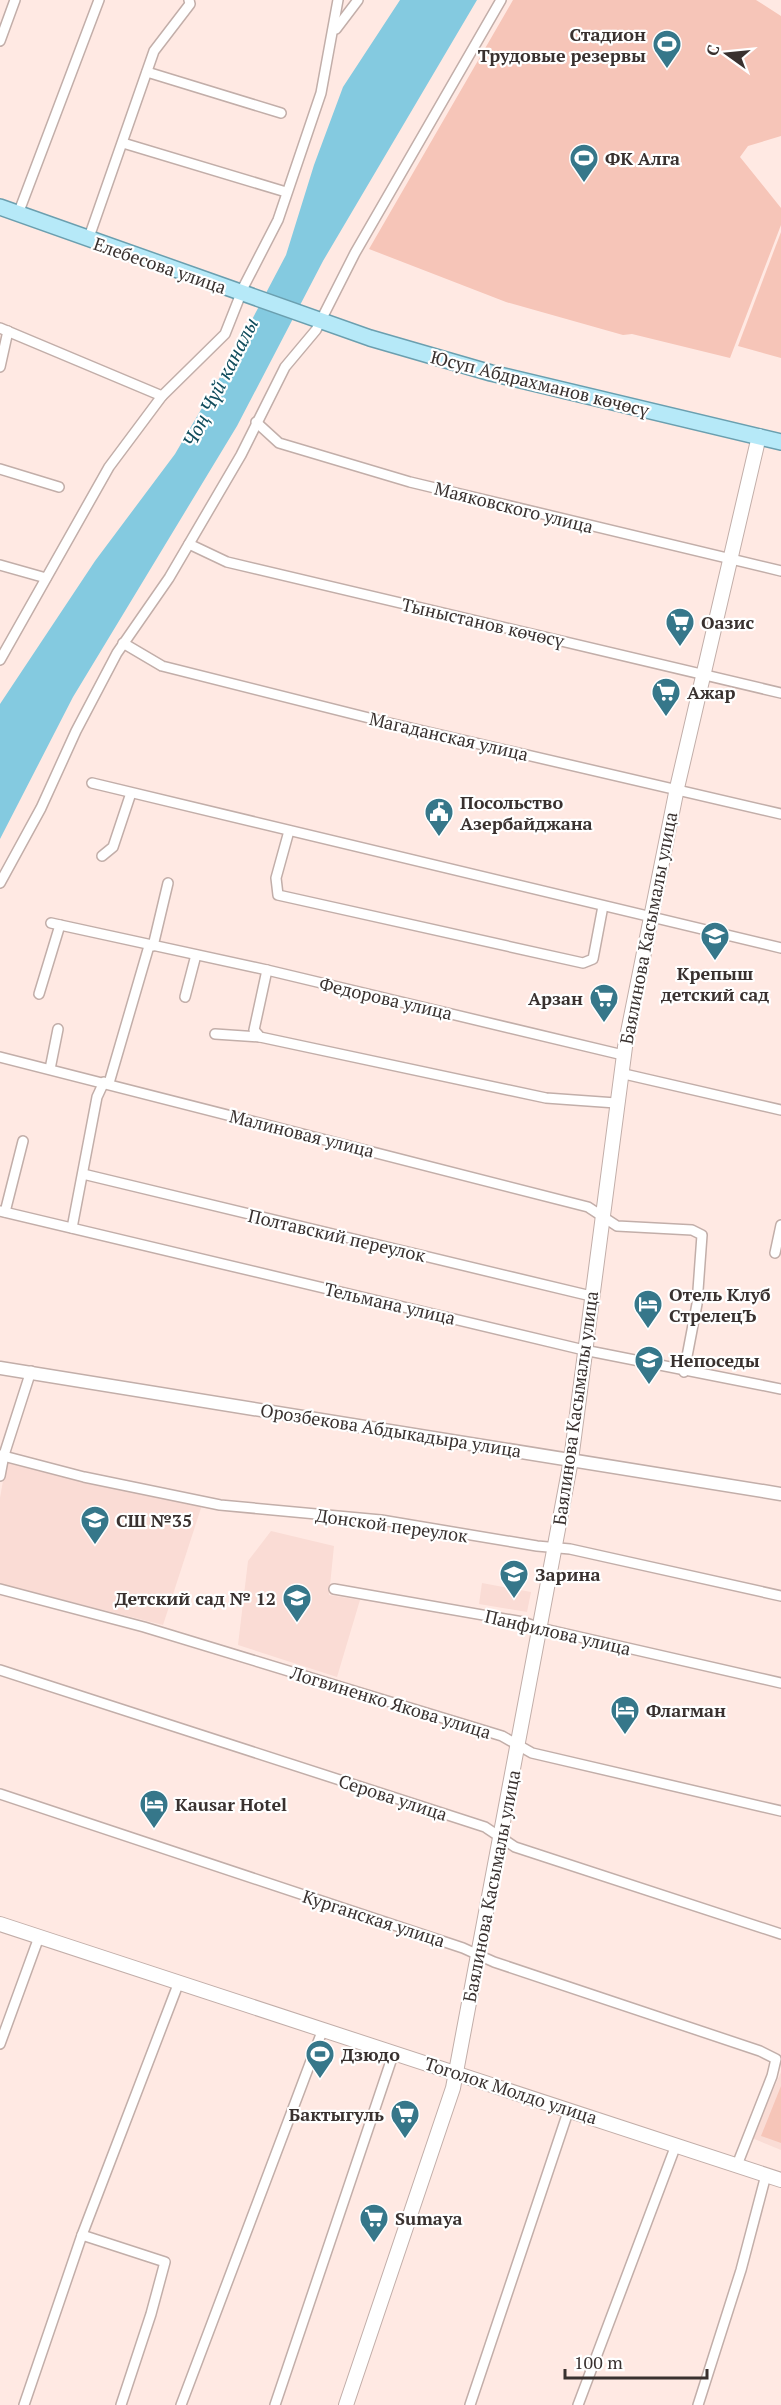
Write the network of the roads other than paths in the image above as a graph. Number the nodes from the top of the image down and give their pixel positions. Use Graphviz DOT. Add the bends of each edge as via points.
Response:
graph roads {
  1 [pos="15,0"];
  2 [pos="99,0"];
  3 [pos="189,0"];
  4 [pos="338,0"];
  5 [pos="358,0"];
  6 [pos="501,0"];
  7 [pos="0,41"];
  8 [pos="329,41"];
  9 [pos="147,72"];
  10 [pos="281,113"];
  11 [pos="123,143"];
  12 [pos="286,192"];
  13 [pos="0,207"];
  14 [pos="18,214"];
  15 [pos="88,240"];
  16 [pos="247,295"];
  17 [pos="302,314"];
  18 [pos="321,321"];
  19 [pos="4,329"];
  20 [pos="0,367"];
  21 [pos="162,396"];
  22 [pos="256,422"];
  23 [pos="759,436"];
  24 [pos="781,442"];
  25 [pos="0,469"];
  26 [pos="59,487"];
  27 [pos="189,544"];
  28 [pos="729,559"];
  29 [pos="0,565"];
  30 [pos="781,571"];
  31 [pos="46,578"];
  32 [pos="123,643"];
  33 [pos="3,648"];
  34 [pos="0,660"];
  35 [pos="702,674"];
  36 [pos="781,693"];
  37 [pos="92,783"];
  38 [pos="677,788"];
  39 [pos="131,793"];
  40 [pos="781,814"];
  41 [pos="289,831"];
  42 [pos="102,856"];
  43 [pos="0,883"];
  44 [pos="168,883"];
  45 [pos="603,906"];
  46 [pos="649,916"];
  47 [pos="151,946"];
  48 [pos="781,948"];
  49 [pos="196,955"];
  50 [pos="267,970"];
  51 [pos="39,994"];
  52 [pos="185,997"];
  53 [pos="58,1029"];
  54 [pos="215,1034"];
  55 [pos="260,1037"];
  56 [pos="623,1055"];
  57 [pos="0,1057"];
  58 [pos="50,1069"];
  59 [pos="621,1073"];
  60 [pos="106,1082"];
  61 [pos="616,1103"];
  62 [pos="781,1110"];
  63 [pos="23,1141"];
  64 [pos="83,1174"];
  65 [pos="2,1212"];
  66 [pos="602,1216"];
  67 [pos="781,1225"];
  68 [pos="72,1228"];
  69 [pos="775,1253"];
  70 [pos="591,1296"];
  71 [pos="584,1350"];
  72 [pos="0,1368"];
  73 [pos="31,1371"];
  74 [pos="684,1372"];
  75 [pos="781,1389"];
  76 [pos="2,1455"];
  77 [pos="571,1460"];
  78 [pos="0,1476"];
  79 [pos="781,1494"];
  80 [pos="555,1547"];
  81 [pos="0,1589"];
  82 [pos="334,1589"];
  83 [pos="781,1596"];
  84 [pos="540,1628"];
  85 [pos="0,1670"];
  86 [pos="781,1683"];
  87 [pos="518,1744"];
  88 [pos="0,1794"];
  89 [pos="781,1811"];
  90 [pos="500,1838"];
  91 [pos="0,1924"];
  92 [pos="781,1934"];
  93 [pos="39,1937"];
  94 [pos="478,1954"];
  95 [pos="179,1982"];
  96 [pos="323,2029"];
  97 [pos="0,2044"];
  98 [pos="394,2052"];
  99 [pos="456,2072"];
  100 [pos="569,2109"];
  101 [pos="676,2145"];
  102 [pos="737,2164"];
  103 [pos="766,2175"];
  104 [pos="781,2180"];
  105 [pos="82,2235"];
  106 [pos="24,2405"];
  107 [pos="121,2405"];
  108 [pos="182,2405"];
  109 [pos="275,2405"];
  110 [pos="346,2405"];
  111 [pos="470,2405"];
  112 [pos="578,2405"];
  113 [pos="698,2405"];
  1 -- 7 [label="street"];
  2 -- 14 [label="street"];
  3 -- 9 [label="street" via="190,4 154,51"];
  4 -- 8 [label="street" via="338,15"];
  5 -- 8 [label="street"];
  6 -- 18 [label="street" via="355,252"];
  8 -- 12 [label="street" via="321,93"];
  9 -- 10 [label="street"];
  9 -- 11 [label="street"];
  11 -- 12 [label="street"];
  11 -- 15 [label="street"];
  12 -- 16 [label="street"];
  13 -- 14 [label="main road, Елебесова улица"];
  14 -- 15 [label="main road, Елебесова улица"];
  15 -- 16 [label="main road, Елебесова улица"];
  16 -- 17 [label="main road, Елебесова улица"];
  16 -- 21 [label="street" via="225,334"];
  17 -- 18 [label="main road, Юсуп Абдрахманов көчөсү"];
  18 -- 22 [label="street" via="285,367"];
  18 -- 23 [label="main road, Юсуп Абдрахманов көчөсү" via="491,373"];
  19 -- 20 [label="street"];
  19 -- 21 [label="street"];
  21 -- 31 [label="street" via="109,467"];
  22 -- 27 [label="street"];
  22 -- 28 [label="street, Маяковского улица" via="279,443 410,482"];
  23 -- 24 [label="main road, Юсуп Абдрахманов көчөсү"];
  23 -- 28 [label="main road, Баялинова Касымалы улица"];
  25 -- 26 [label="street"];
  27 -- 32 [label="street"];
  27 -- 35 [label="street, Тыныстанов көчөсү" via="227,562"];
  28 -- 30 [label="street, Маяковского улица"];
  28 -- 35 [label="main road, Баялинова Касымалы улица"];
  29 -- 31 [label="street"];
  31 -- 33 [label="street"];
  32 -- 38 [label="street, Магаданская улица" via="162,666 388,723"];
  32 -- 43 [label="street"];
  33 -- 34 [label="street"];
  35 -- 36 [label="street, Тыныстанов көчөсү"];
  35 -- 38 [label="main road, Баялинова Касымалы улица"];
  37 -- 39 [label="street"];
  38 -- 40 [label="street, Магаданская улица"];
  38 -- 46 [label="main road, Баялинова Касымалы улица"];
  39 -- 41 [label="street"];
  39 -- 42 [label="street" via="113,848"];
  41 -- 45 [label="street"];
  41 -- 45 [label="street" via="276,878 278,895 583,963 593,959"];
  44 -- 47 [label="street"];
  45 -- 46 [label="street"];
  46 -- 48 [label="street"];
  46 -- 56 [label="main road, Баялинова Касымалы улица"];
  47 -- 49 [label="street, Федорова улица"];
  47 -- 51 [label="street, Федорова улица" via="55,924"];
  47 -- 60 [label="street"];
  49 -- 50 [label="street, Федорова улица"];
  49 -- 52 [label="street"];
  50 -- 55 [label="street" via="254,1030"];
  50 -- 56 [label="street, Федорова улица"];
  53 -- 58 [label="street"];
  54 -- 55 [label="street"];
  55 -- 61 [label="street" via="546,1098"];
  56 -- 59 [label="main road, Баялинова Касымалы улица"];
  57 -- 58 [label="street, Малиновая улица"];
  58 -- 60 [label="street, Малиновая улица"];
  59 -- 61 [label="main road, Баялинова Касымалы улица"];
  59 -- 62 [label="street"];
  60 -- 64 [label="street" via="97,1097"];
  60 -- 66 [label="street, Малиновая улица" via="588,1207"];
  61 -- 66 [label="main road, Баялинова Касымалы улица"];
  63 -- 65 [label="street"];
  64 -- 68 [label="street"];
  64 -- 70 [label="street, Полтавский переулок"];
  65 -- 68 [label="street, Тельмана улица"];
  66 -- 70 [label="main road, Баялинова Касымалы улица"];
  66 -- 74 [label="street, Малиновая улица" via="616,1226 692,1230 702,1235 697,1304"];
  67 -- 69 [label="street"];
  68 -- 71 [label="street, Тельмана улица"];
  70 -- 71 [label="main road, Баялинова Касымалы улица"];
  71 -- 74 [label="street, Тельмана улица"];
  71 -- 77 [label="main road, Баялинова Касымалы улица"];
  72 -- 73 [label="street, Орозбекова Абдыкадыра улица"];
  73 -- 76 [label="street"];
  73 -- 77 [label="street, Орозбекова Абдыкадыра улица"];
  74 -- 75 [label="street, Тельмана улица"];
  76 -- 78 [label="street"];
  76 -- 80 [label="street, Донской переулок" via="84,1477 220,1505 381,1520"];
  77 -- 79 [label="street, Орозбекова Абдыкадыра улица"];
  77 -- 80 [label="main road, Баялинова Касымалы улица"];
  80 -- 83 [label="street, Донской переулок"];
  80 -- 84 [label="main road, Баялинова Касымалы улица"];
  81 -- 87 [label="street, Логвиненко Якова улица" via="144,1627"];
  82 -- 84 [label="street, Панфилова улица"];
  84 -- 86 [label="street, Панфилова улица"];
  84 -- 87 [label="main road, Баялинова Касымалы улица"];
  85 -- 90 [label="street, Серова улица" via="485,1827"];
  87 -- 89 [label="street, Логвиненко Якова улица" via="532,1753"];
  87 -- 90 [label="main road, Баялинова Касымалы улица"];
  88 -- 94 [label="street, Курганская улица"];
  90 -- 92 [label="street, Серова улица" via="515,1847"];
  90 -- 94 [label="main road, Баялинова Касымалы улица"];
  91 -- 93 [label="main road, Тоголок Молдо улица"];
  93 -- 95 [label="main road, Тоголок Молдо улица"];
  93 -- 97 [label="street"];
  94 -- 99 [label="main road, Баялинова Касымалы улица"];
  94 -- 102 [label="street, Курганская улица" via="760,2050 776,2059"];
  95 -- 96 [label="main road, Тоголок Молдо улица"];
  95 -- 105 [label="street"];
  96 -- 98 [label="main road, Тоголок Молдо улица"];
  96 -- 108 [label="street"];
  98 -- 99 [label="main road, Тоголок Молдо улица"];
  98 -- 109 [label="street"];
  99 -- 100 [label="main road, Тоголок Молдо улица"];
  99 -- 110 [label="main road, Баялинова Касымалы улица"];
  100 -- 101 [label="main road, Тоголок Молдо улица"];
  100 -- 111 [label="street"];
  101 -- 102 [label="main road, Тоголок Молдо улица"];
  101 -- 112 [label="street"];
  102 -- 103 [label="main road, Тоголок Молдо улица"];
  103 -- 104 [label="main road, Тоголок Молдо улица"];
  103 -- 113 [label="street"];
  105 -- 106 [label="street"];
  105 -- 107 [label="street" via="165,2262"];
}
